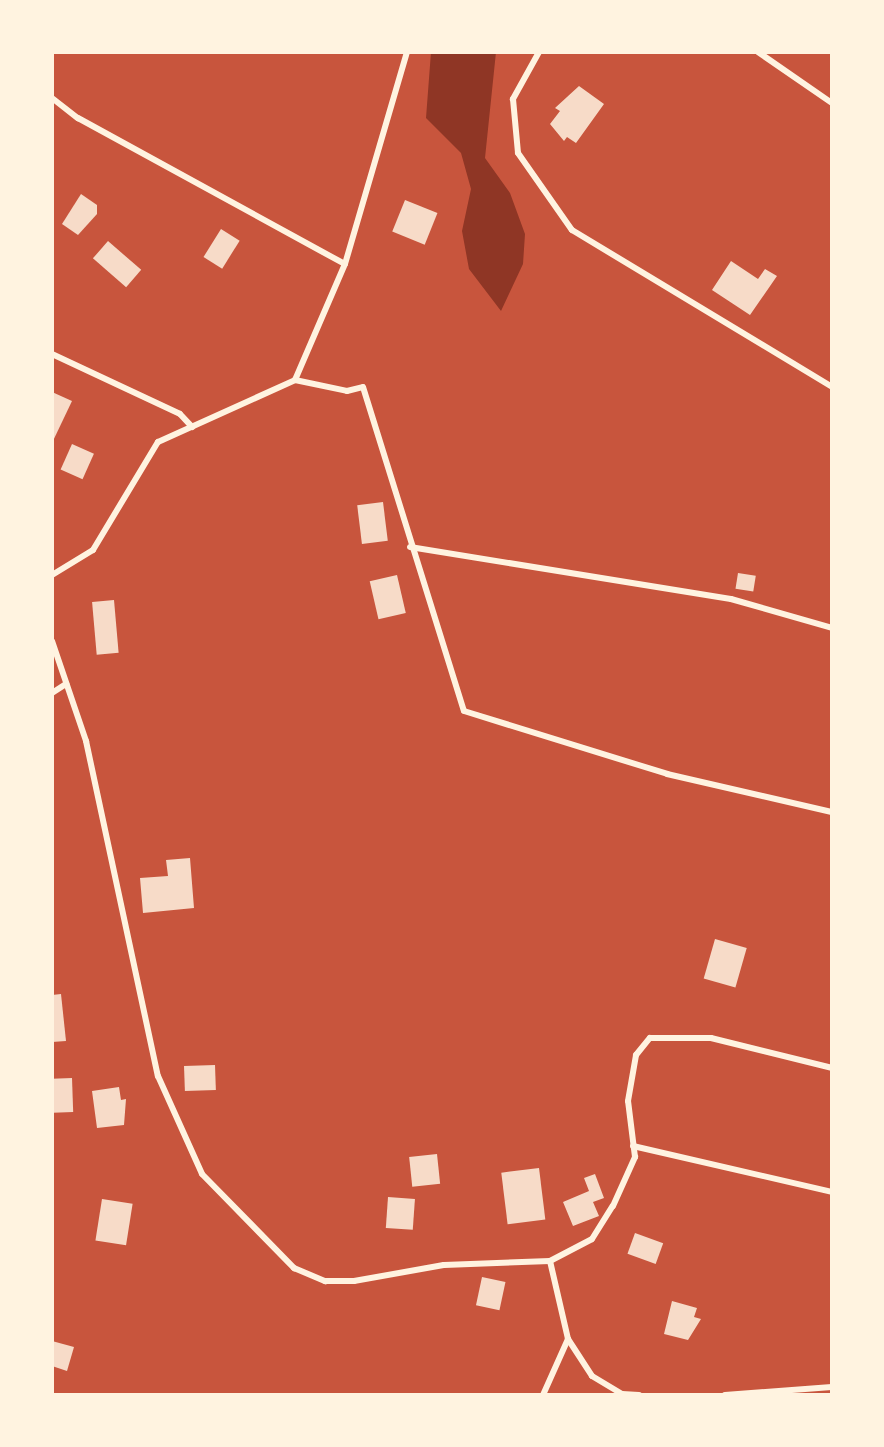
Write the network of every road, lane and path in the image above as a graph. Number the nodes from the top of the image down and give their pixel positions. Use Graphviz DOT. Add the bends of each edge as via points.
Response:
graph roads {
  1 [pos="407,52"];
  2 [pos="539,52"];
  3 [pos="758,52"];
  4 [pos="52,98"];
  5 [pos="832,103"];
  6 [pos="345,264"];
  7 [pos="52,354"];
  8 [pos="295,380"];
  9 [pos="832,387"];
  10 [pos="192,427"];
  11 [pos="410,547"];
  12 [pos="52,575"];
  13 [pos="832,628"];
  14 [pos="52,641"];
  15 [pos="66,684"];
  16 [pos="52,693"];
  17 [pos="832,812"];
  18 [pos="832,1068"];
  19 [pos="633,1146"];
  20 [pos="832,1192"];
  21 [pos="550,1261"];
  22 [pos="568,1339"];
  23 [pos="832,1387"];
  24 [pos="543,1395"];
  25 [pos="639,1395"];
  26 [pos="725,1395"];
  1 -- 6 [label="lane"];
  2 -- 9 [label="lane" via="513,99 518,153 572,230"];
  3 -- 5 [label="lane"];
  4 -- 6 [label="lane" via="78,118"];
  6 -- 8 [label="lane"];
  7 -- 10 [label="lane" via="180,414"];
  8 -- 10 [label="lane"];
  8 -- 11 [label="lane" via="347,391 363,387"];
  10 -- 12 [label="lane" via="158,442 93,550"];
  11 -- 13 [label="lane" via="731,599"];
  11 -- 17 [label="lane" via="464,711 667,774"];
  14 -- 15 [label="lane"];
  15 -- 16 [label="lane"];
  15 -- 21 [label="lane" via="86,741 158,1076 202,1174 294,1268 325,1281 444,1265"];
  18 -- 19 [label="lane" via="711,1038 650,1038 636,1055 628,1101"];
  19 -- 20 [label="lane"];
  19 -- 21 [label="lane" via="635,1157 592,1239"];
  21 -- 22 [label="lane"];
  22 -- 24 [label="lane"];
  22 -- 25 [label="lane" via="592,1376 622,1394"];
  23 -- 26 [label="lane"];
}
